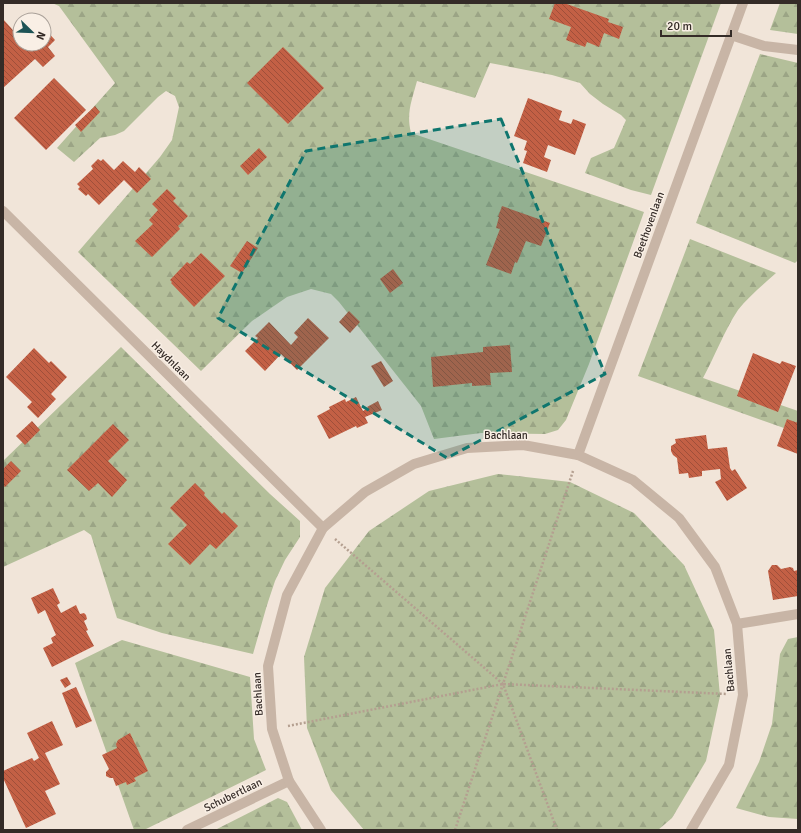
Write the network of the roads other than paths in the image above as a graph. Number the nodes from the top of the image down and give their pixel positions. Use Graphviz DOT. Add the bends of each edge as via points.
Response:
graph roads {
  1 [pos="743,3"];
  2 [pos="731,35"];
  3 [pos="798,50"];
  4 [pos="3,211"];
  5 [pos="578,455"];
  6 [pos="323,528"];
  7 [pos="798,614"];
  8 [pos="737,624"];
  9 [pos="289,781"];
  10 [pos="188,830"];
  11 [pos="321,830"];
  12 [pos="691,830"];
  1 -- 2 [label="street, Beethovenlaan"];
  2 -- 3 [label="street" via="764,46"];
  2 -- 5 [label="street, Beethovenlaan"];
  4 -- 6 [label="street, Haydnlaan"];
  5 -- 6 [label="street, Bachlaan" via="523,445 467,448 414,464 365,492"];
  5 -- 8 [label="street, Bachlaan" via="633,480 680,518 715,568"];
  6 -- 9 [label="street, Bachlaan" via="287,595 268,666 272,729"];
  7 -- 8 [label="street"];
  8 -- 12 [label="street, Bachlaan" via="743,695 729,765"];
  9 -- 10 [label="street, Schubertlaan"];
  9 -- 11 [label="street, Bachlaan"];
}
